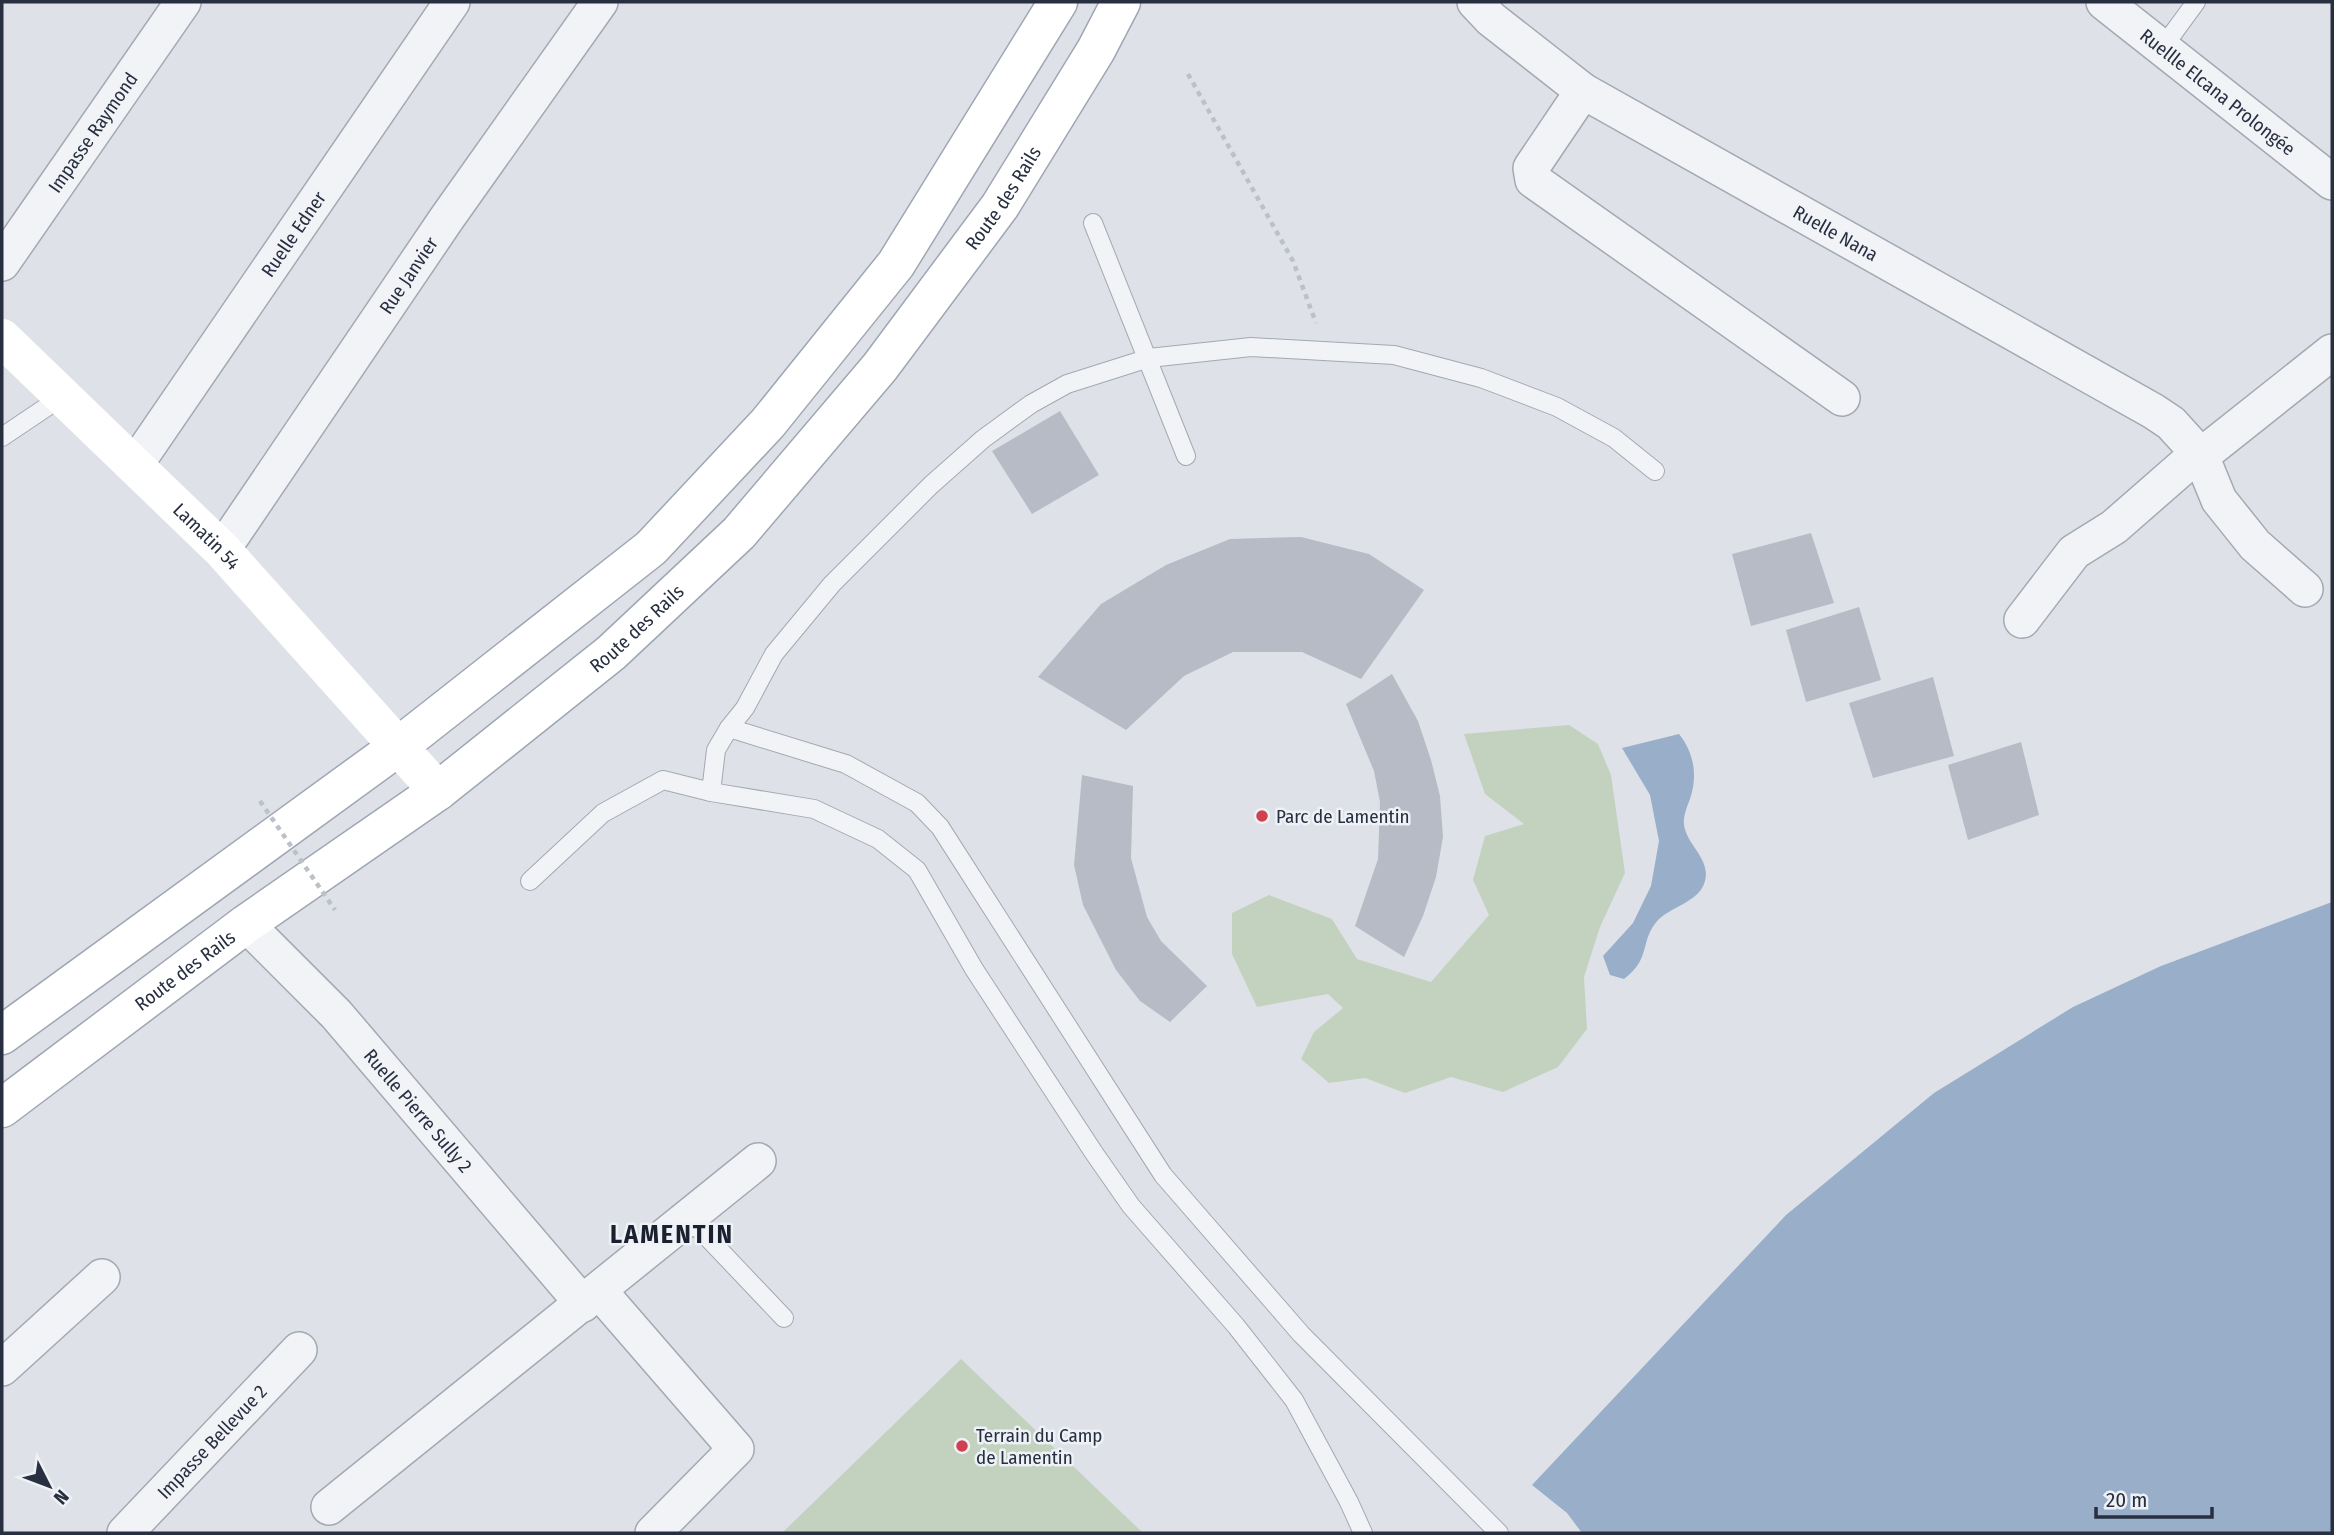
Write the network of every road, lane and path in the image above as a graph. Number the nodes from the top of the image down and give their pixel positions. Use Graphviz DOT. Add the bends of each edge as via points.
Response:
graph roads {
  1 [pos="183,2"];
  2 [pos="452,2"];
  3 [pos="600,2"];
  4 [pos="1058,2"];
  5 [pos="1121,2"];
  6 [pos="2104,2"];
  7 [pos="2196,2"];
  8 [pos="1489,7"];
  9 [pos="2163,47"];
  10 [pos="1188,74"];
  11 [pos="1583,91"];
  12 [pos="2332,182"];
  13 [pos="1093,223"];
  14 [pos="2,263"];
  15 [pos="2,338"];
  16 [pos="1322,351"];
  17 [pos="2332,352"];
  18 [pos="1149,358"];
  19 [pos="63,396"];
  20 [pos="1842,398"];
  21 [pos="2,437"];
  22 [pos="1186,456"];
  23 [pos="2201,456"];
  24 [pos="135,465"];
  25 [pos="1655,471"];
  26 [pos="222,550"];
  27 [pos="2305,589"];
  28 [pos="2022,620"];
  29 [pos="729,728"];
  30 [pos="399,746"];
  31 [pos="438,791"];
  32 [pos="711,792"];
  33 [pos="260,801"];
  34 [pos="530,881"];
  35 [pos="335,910"];
  36 [pos="246,924"];
  37 [pos="2,1035"];
  38 [pos="2,1108"];
  39 [pos="758,1161"];
  40 [pos="689,1218"];
  41 [pos="102,1278"];
  42 [pos="591,1297"];
  43 [pos="784,1318"];
  44 [pos="299,1349"];
  45 [pos="2,1368"];
  46 [pos="329,1507"];
  47 [pos="125,1533"];
  48 [pos="653,1533"];
  49 [pos="1363,1533"];
  50 [pos="1499,1533"];
  1 -- 14 [label="street, Impasse Raymond"];
  2 -- 24 [label="street, Ruelle Edner"];
  3 -- 26 [label="street, Rue Janvier"];
  4 -- 30 [label="main road" via="896,264 768,424 651,548"];
  5 -- 31 [label="main road, Route des Rails" via="1000,206 880,367 739,533 611,653"];
  6 -- 9 [label="street, Ruellle Elcana Prolongée"];
  7 -- 9 [label="lane"];
  8 -- 11 [label="street, Ruelle Nana"];
  9 -- 12 [label="street, Ruellle Elcana Prolongée"];
  10 -- 16 [label="path" via="1293,261"];
  11 -- 20 [label="street" via="1531,168 1533,180"];
  11 -- 23 [label="street, Ruelle Nana" via="2153,411 2171,423"];
  13 -- 18 [label="lane"];
  15 -- 19 [label="main road, Lamatin 54"];
  16 -- 18 [label="lane" via="1251,347"];
  16 -- 25 [label="lane" via="1394,355 1481,378 1557,407 1614,438"];
  17 -- 23 [label="street"];
  18 -- 22 [label="lane"];
  18 -- 29 [label="lane" via="1066,384 1031,404 931,485 824,594 774,654"];
  19 -- 21 [label="lane"];
  19 -- 24 [label="main road, Lamatin 54"];
  23 -- 27 [label="street, Ruelle Nana" via="2220,500 2255,545"];
  23 -- 28 [label="street" via="2193,458 2114,527 2074,552"];
  24 -- 26 [label="main road, Lamatin 54"];
  26 -- 30 [label="main road, Lamatin 54"];
  29 -- 32 [label="lane" via="716,750"];
  29 -- 50 [label="lane" via="846,764 917,803 940,827 1163,1175 1301,1334"];
  30 -- 31 [label="main road, Lamatin 54"];
  30 -- 37 [label="main road"];
  31 -- 36 [label="main road, Route des Rails"];
  32 -- 34 [label="lane" via="663,780 603,813"];
  32 -- 49 [label="lane" via="814,809 878,839 917,870 974,969 1131,1206 1237,1326 1294,1400"];
  33 -- 35 [label="path, bridge"];
  36 -- 38 [label="main road, Route des Rails"];
  36 -- 42 [label="street, Ruelle Pierre Sully 2" via="336,1014"];
  39 -- 40 [label="street"];
  40 -- 42 [label="street"];
  40 -- 43 [label="lane"];
  41 -- 45 [label="street"];
  42 -- 46 [label="street"];
  42 -- 48 [label="street, Ruelle Pierre Sully 2" via="736,1449"];
  44 -- 47 [label="street, Impasse Bellevue 2"];
}
